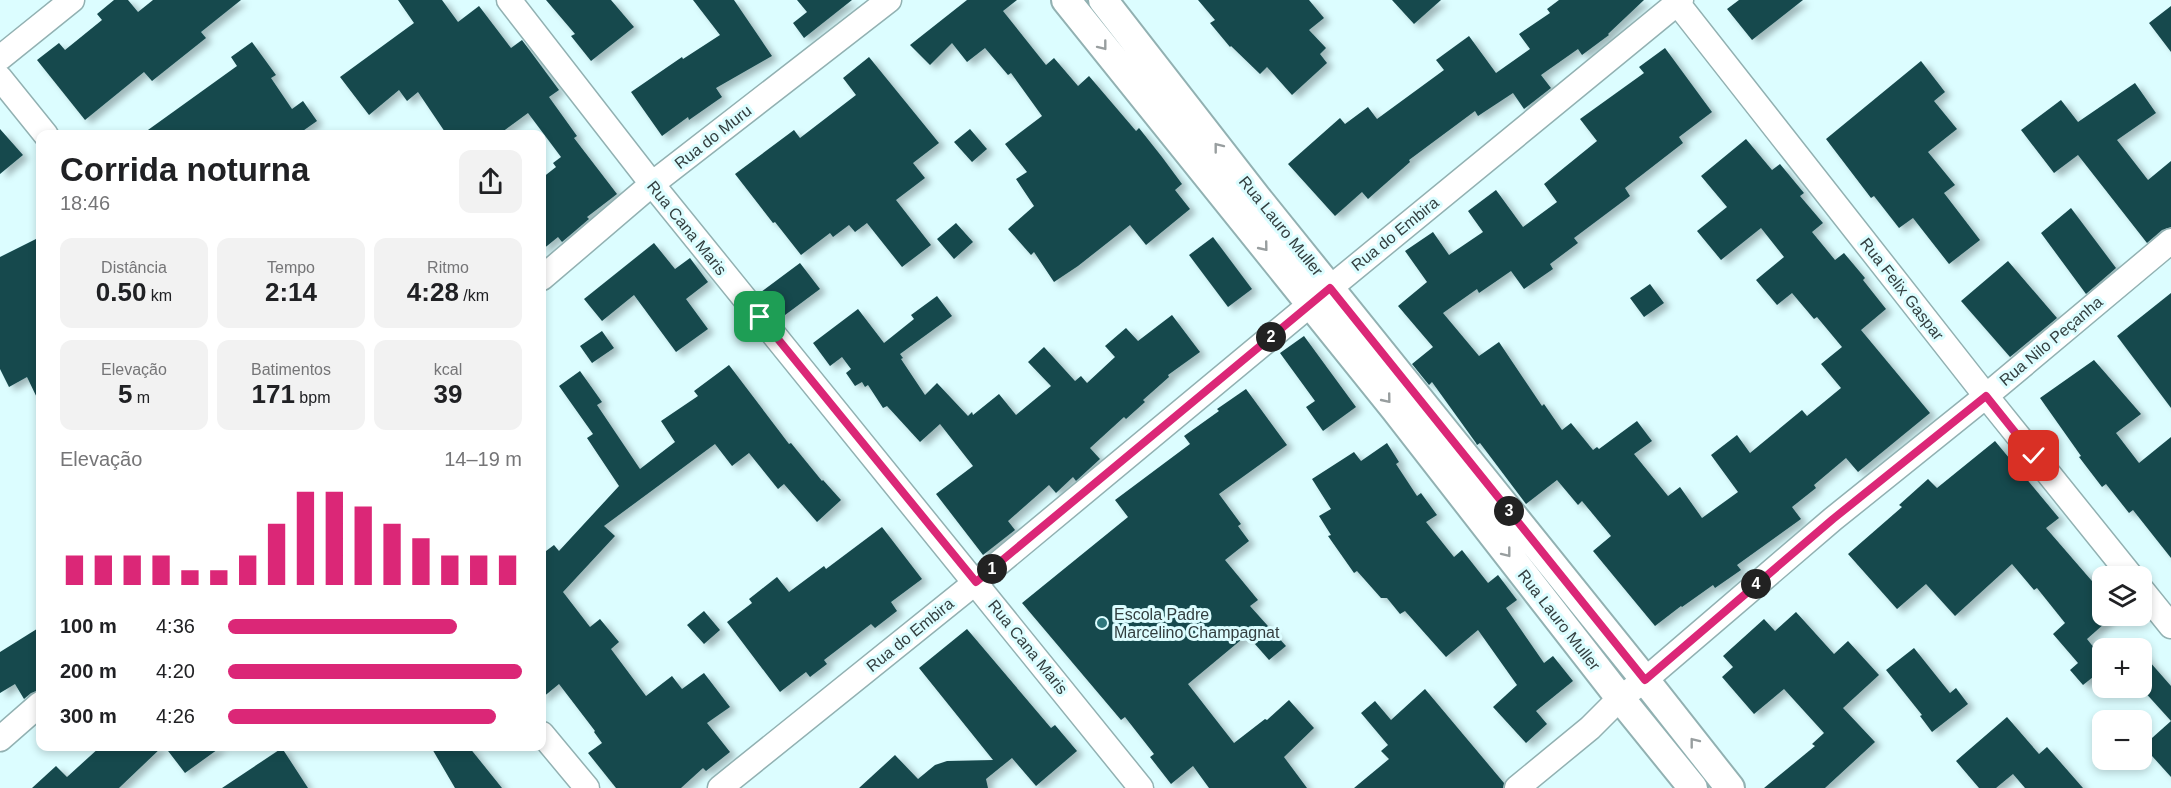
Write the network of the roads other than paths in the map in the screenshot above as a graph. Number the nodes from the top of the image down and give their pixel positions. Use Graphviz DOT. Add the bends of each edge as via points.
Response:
graph roads {
  1 [pos="72,0"];
  2 [pos="509,0"];
  3 [pos="889,0"];
  4 [pos="1066,0"];
  5 [pos="1103,0"];
  6 [pos="1678,1"];
  7 [pos="0,58"];
  8 [pos="0,78"];
  9 [pos="42,130"];
  10 [pos="652,184"];
  11 [pos="1248,207"];
  12 [pos="2171,241"];
  13 [pos="546,275"];
  14 [pos="1320,296"];
  15 [pos="1986,396"];
  16 [pos="2123,566"];
  17 [pos="976,582"];
  18 [pos="2152,602"];
  19 [pos="2171,626"];
  20 [pos="1645,680"];
  21 [pos="1620,698"];
  22 [pos="36,708"];
  23 [pos="0,739"];
  24 [pos="546,739"];
  25 [pos="586,788"];
  26 [pos="720,788"];
  27 [pos="1141,788"];
  28 [pos="1517,788"];
  29 [pos="1693,788"];
  30 [pos="1730,788"];
  1 -- 7 [label="street"];
  2 -- 10 [label="street, Rua Cana Maris"];
  3 -- 10 [label="street, Rua do Muru"];
  4 -- 11 [label="street, Rua Lauro Muller, one-way"];
  11 -- 5 [label="street, Rua Lauro Muller, one-way"];
  6 -- 14 [label="street, Rua do Embira"];
  6 -- 15 [label="street, Rua Felix Gaspar"];
  8 -- 9 [label="street"];
  10 -- 13 [label="street, Rua do Muru"];
  10 -- 17 [label="street, Rua Cana Maris"];
  11 -- 14 [label="street, Rua Lauro Muller"];
  12 -- 15 [label="street, Rua Nilo Peçanha"];
  14 -- 17 [label="street, Rua do Embira"];
  14 -- 20 [label="street, Rua Lauro Muller"];
  14 -- 21 [label="street, Rua Lauro Muller, one-way" via="1410,428"];
  15 -- 16 [label="street, Rua Felix Gaspar"];
  15 -- 20 [label="street, Rua Nilo Peçanha" via="1833,519"];
  17 -- 26 [label="street, Rua do Embira"];
  17 -- 27 [label="street, Rua Cana Maris"];
  18 -- 19 [label="street"];
  20 -- 21 [label="street, Rua Nilo Peçanha"];
  30 -- 20 [label="street, Rua Lauro Muller, one-way"];
  21 -- 28 [label="street, Rua Nilo Peçanha"];
  21 -- 29 [label="street, Rua Lauro Muller"];
  22 -- 23 [label="street"];
  24 -- 25 [label="street"];
}
